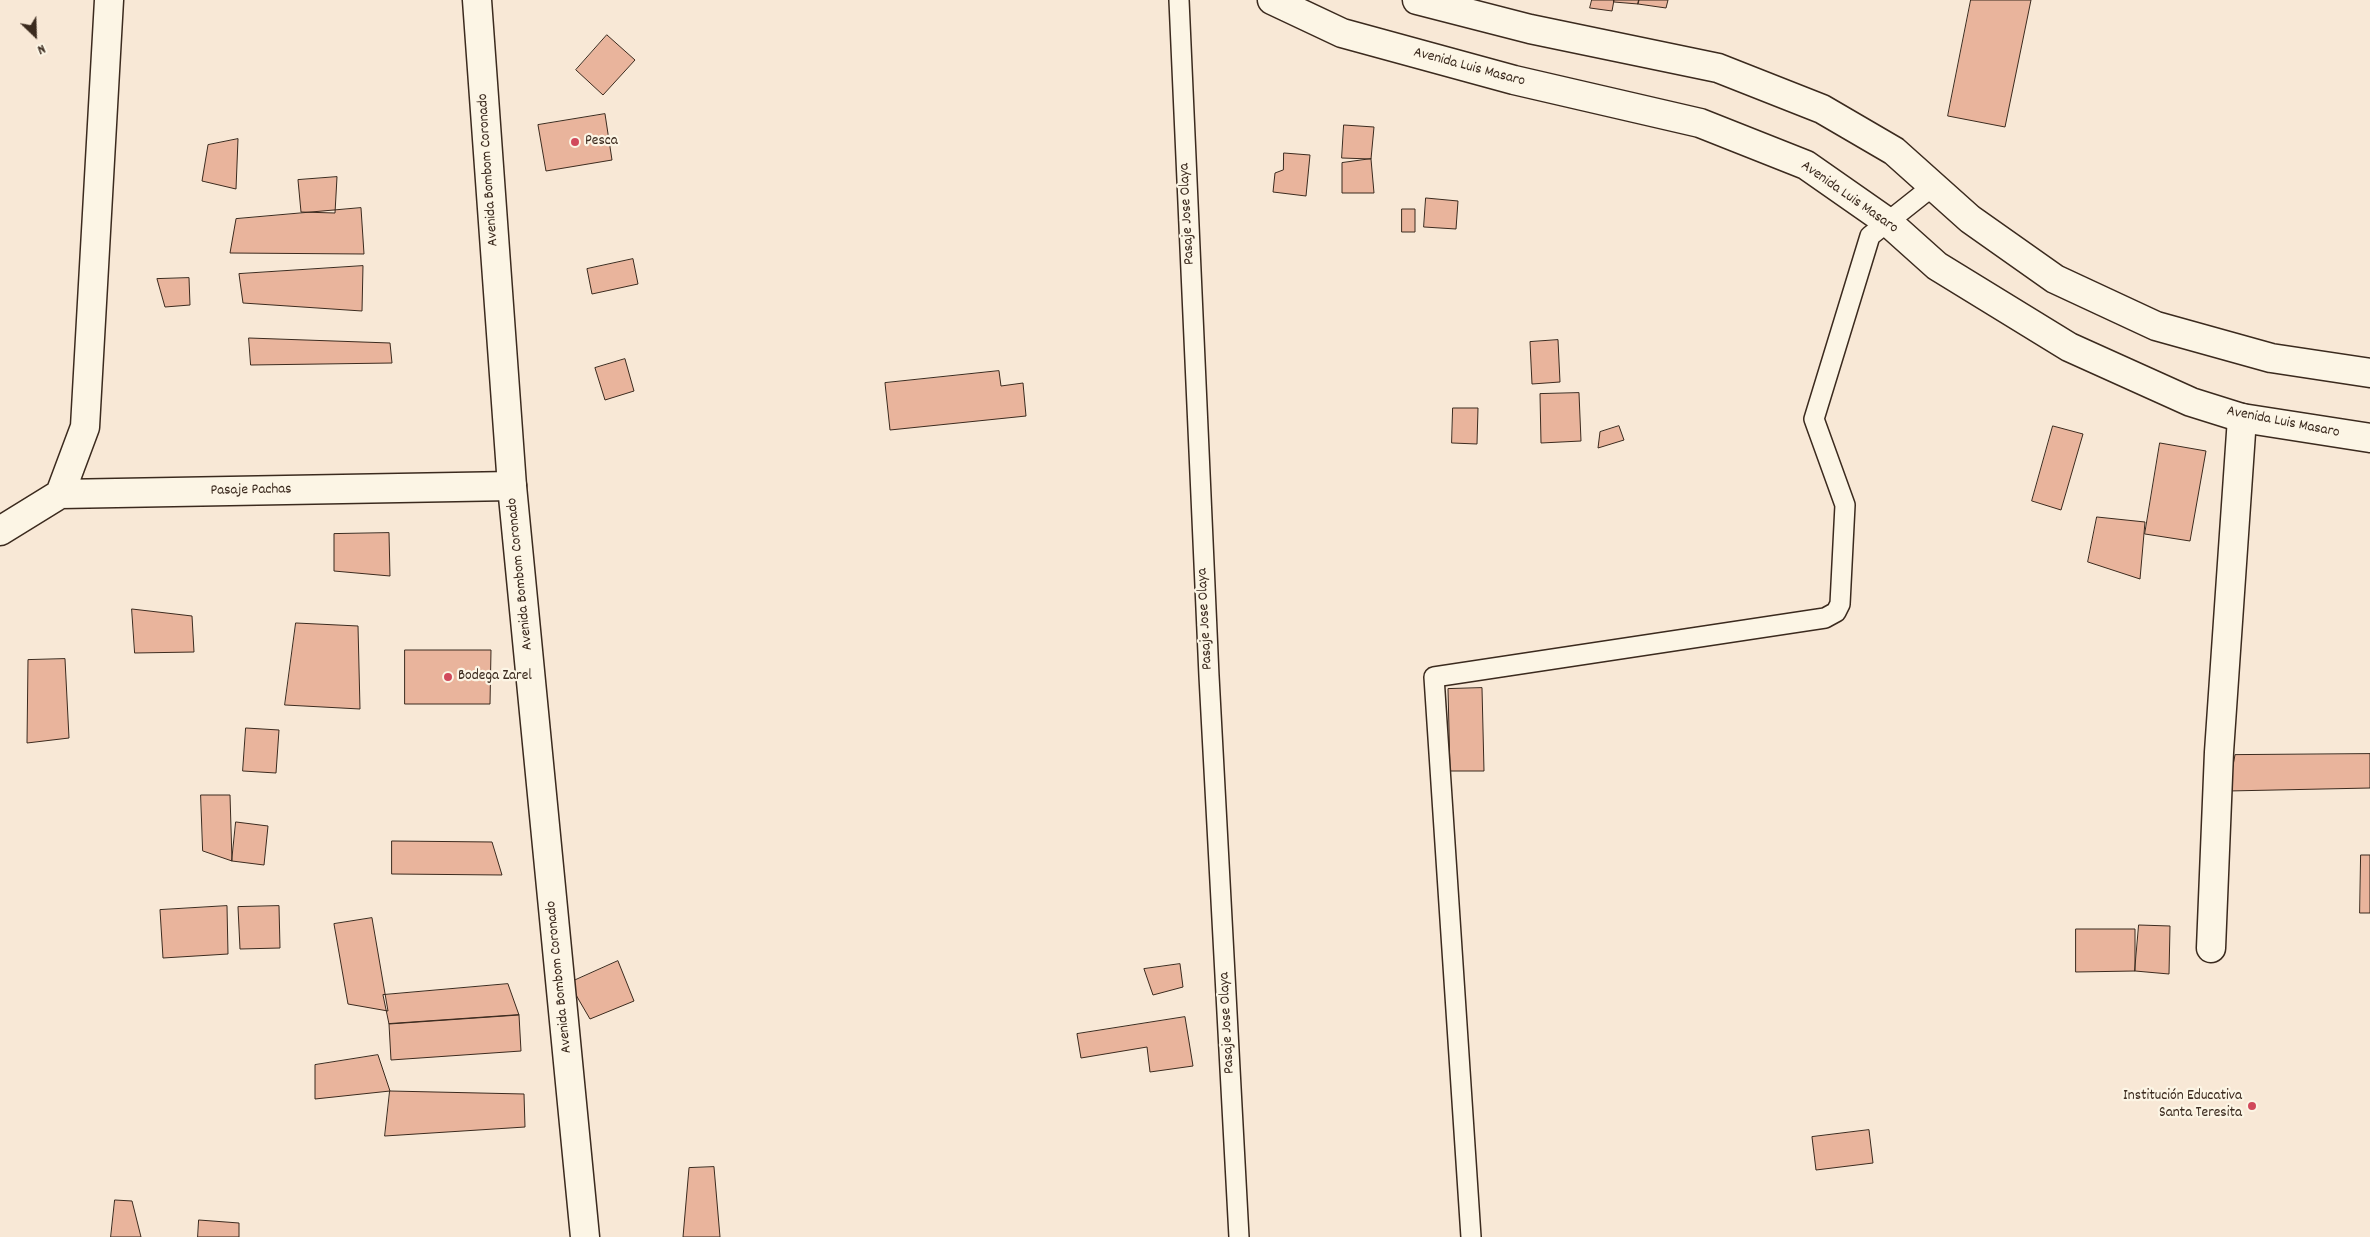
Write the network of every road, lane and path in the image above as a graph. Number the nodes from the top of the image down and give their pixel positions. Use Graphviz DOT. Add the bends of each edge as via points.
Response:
graph roads {
  1 [pos="109,0"];
  2 [pos="477,0"];
  3 [pos="1179,0"];
  4 [pos="1272,0"];
  5 [pos="1417,0"];
  6 [pos="1933,186"];
  7 [pos="1889,223"];
  8 [pos="2370,373"];
  9 [pos="2242,418"];
  10 [pos="2370,438"];
  11 [pos="512,486"];
  12 [pos="60,494"];
  13 [pos="0,531"];
  14 [pos="2211,948"];
  15 [pos="586,1237"];
  16 [pos="1239,1237"];
  17 [pos="1471,1237"];
  1 -- 12 [label="street" via="86,427"];
  2 -- 11 [label="street, Avenida Bombom Coronado"];
  3 -- 16 [label="lane, Pasaje Jose Olaya" via="1208,666"];
  4 -- 7 [label="street, Avenida Luis Masaro" via="1342,33 1514,80 1700,123 1806,165"];
  5 -- 6 [label="street" via="1530,29 1718,68 1822,110 1894,151"];
  6 -- 7 [label="lane"];
  6 -- 8 [label="street" via="1970,219 2055,279 2156,326 2271,358"];
  7 -- 9 [label="street, Avenida Luis Masaro" via="1938,266 2069,347 2191,402"];
  7 -- 17 [label="lane" via="1870,236 1814,419 1845,505 1840,604 1836,612 1825,618 1434,677"];
  9 -- 10 [label="street, Avenida Luis Masaro"];
  9 -- 14 [label="street" via="2219,752"];
  11 -- 12 [label="street, Pasaje Pachas"];
  11 -- 15 [label="street, Avenida Bombom Coronado"];
  12 -- 13 [label="street"];
}
